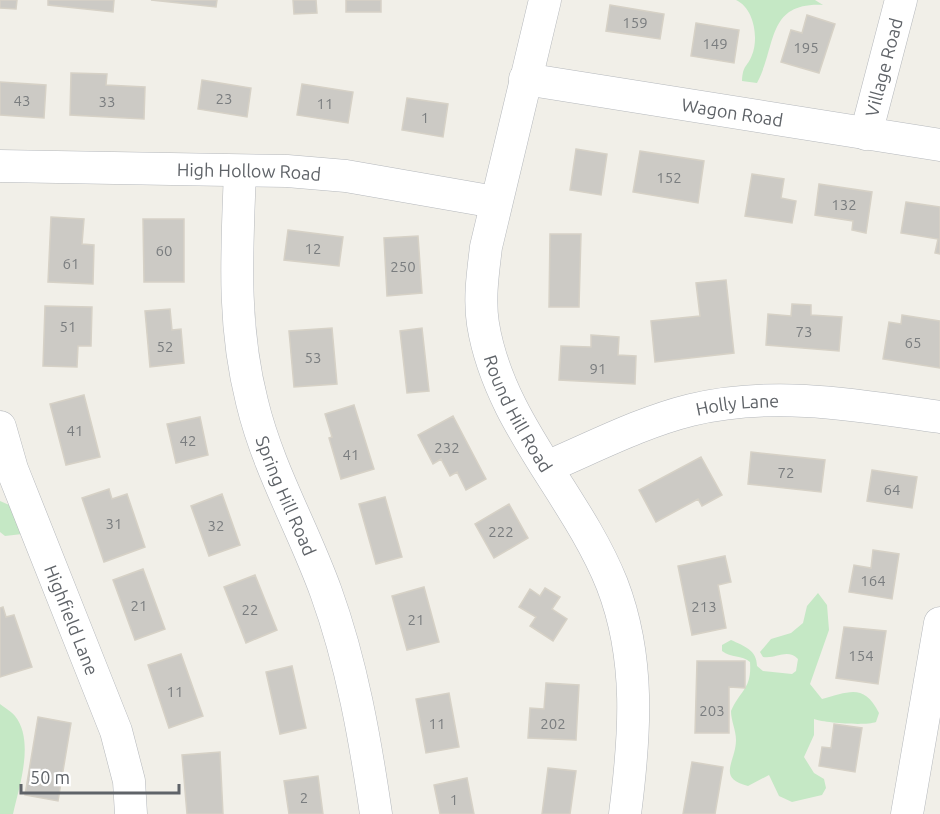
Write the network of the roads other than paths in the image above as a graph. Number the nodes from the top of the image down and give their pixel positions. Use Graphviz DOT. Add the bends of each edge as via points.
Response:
graph roads {
  1 [pos="545,0"];
  2 [pos="901,0"];
  3 [pos="525,79"];
  4 [pos="867,134"];
  5 [pos="940,145"];
  6 [pos="0,166"];
  7 [pos="240,171"];
  8 [pos="0,176"];
  9 [pos="495,202"];
  10 [pos="940,417"];
  11 [pos="0,427"];
  12 [pos="547,467"];
  13 [pos="940,623"];
  14 [pos="935,680"];
  15 [pos="132,814"];
  16 [pos="376,814"];
  17 [pos="625,814"];
  18 [pos="907,814"];
  1 -- 3 [label="street, Round Hill Road"];
  2 -- 4 [label="street, Village Road"];
  3 -- 4 [label="street, Wagon Road"];
  3 -- 9 [label="street, Round Hill Road"];
  4 -- 5 [label="street, Wagon Road"];
  6 -- 7 [label="street, High Hollow Road"];
  6 -- 8 [label="street"];
  7 -- 9 [label="street, High Hollow Road" via="346,176"];
  7 -- 16 [label="street, Spring Hill Road" via="235,280 251,399 276,475 326,592 348,664"];
  9 -- 12 [label="street, Round Hill Road" via="486,247 482,322 505,397"];
  10 -- 12 [label="street, Holly Lane" via="818,400 743,401 662,419"];
  11 -- 15 [label="street, Highfield Lane" via="12,469 116,731 129,781"];
  12 -- 17 [label="street, Round Hill Road" via="592,542 628,637 635,690"];
  13 -- 14 [label="street"];
  14 -- 18 [label="street"];
}
